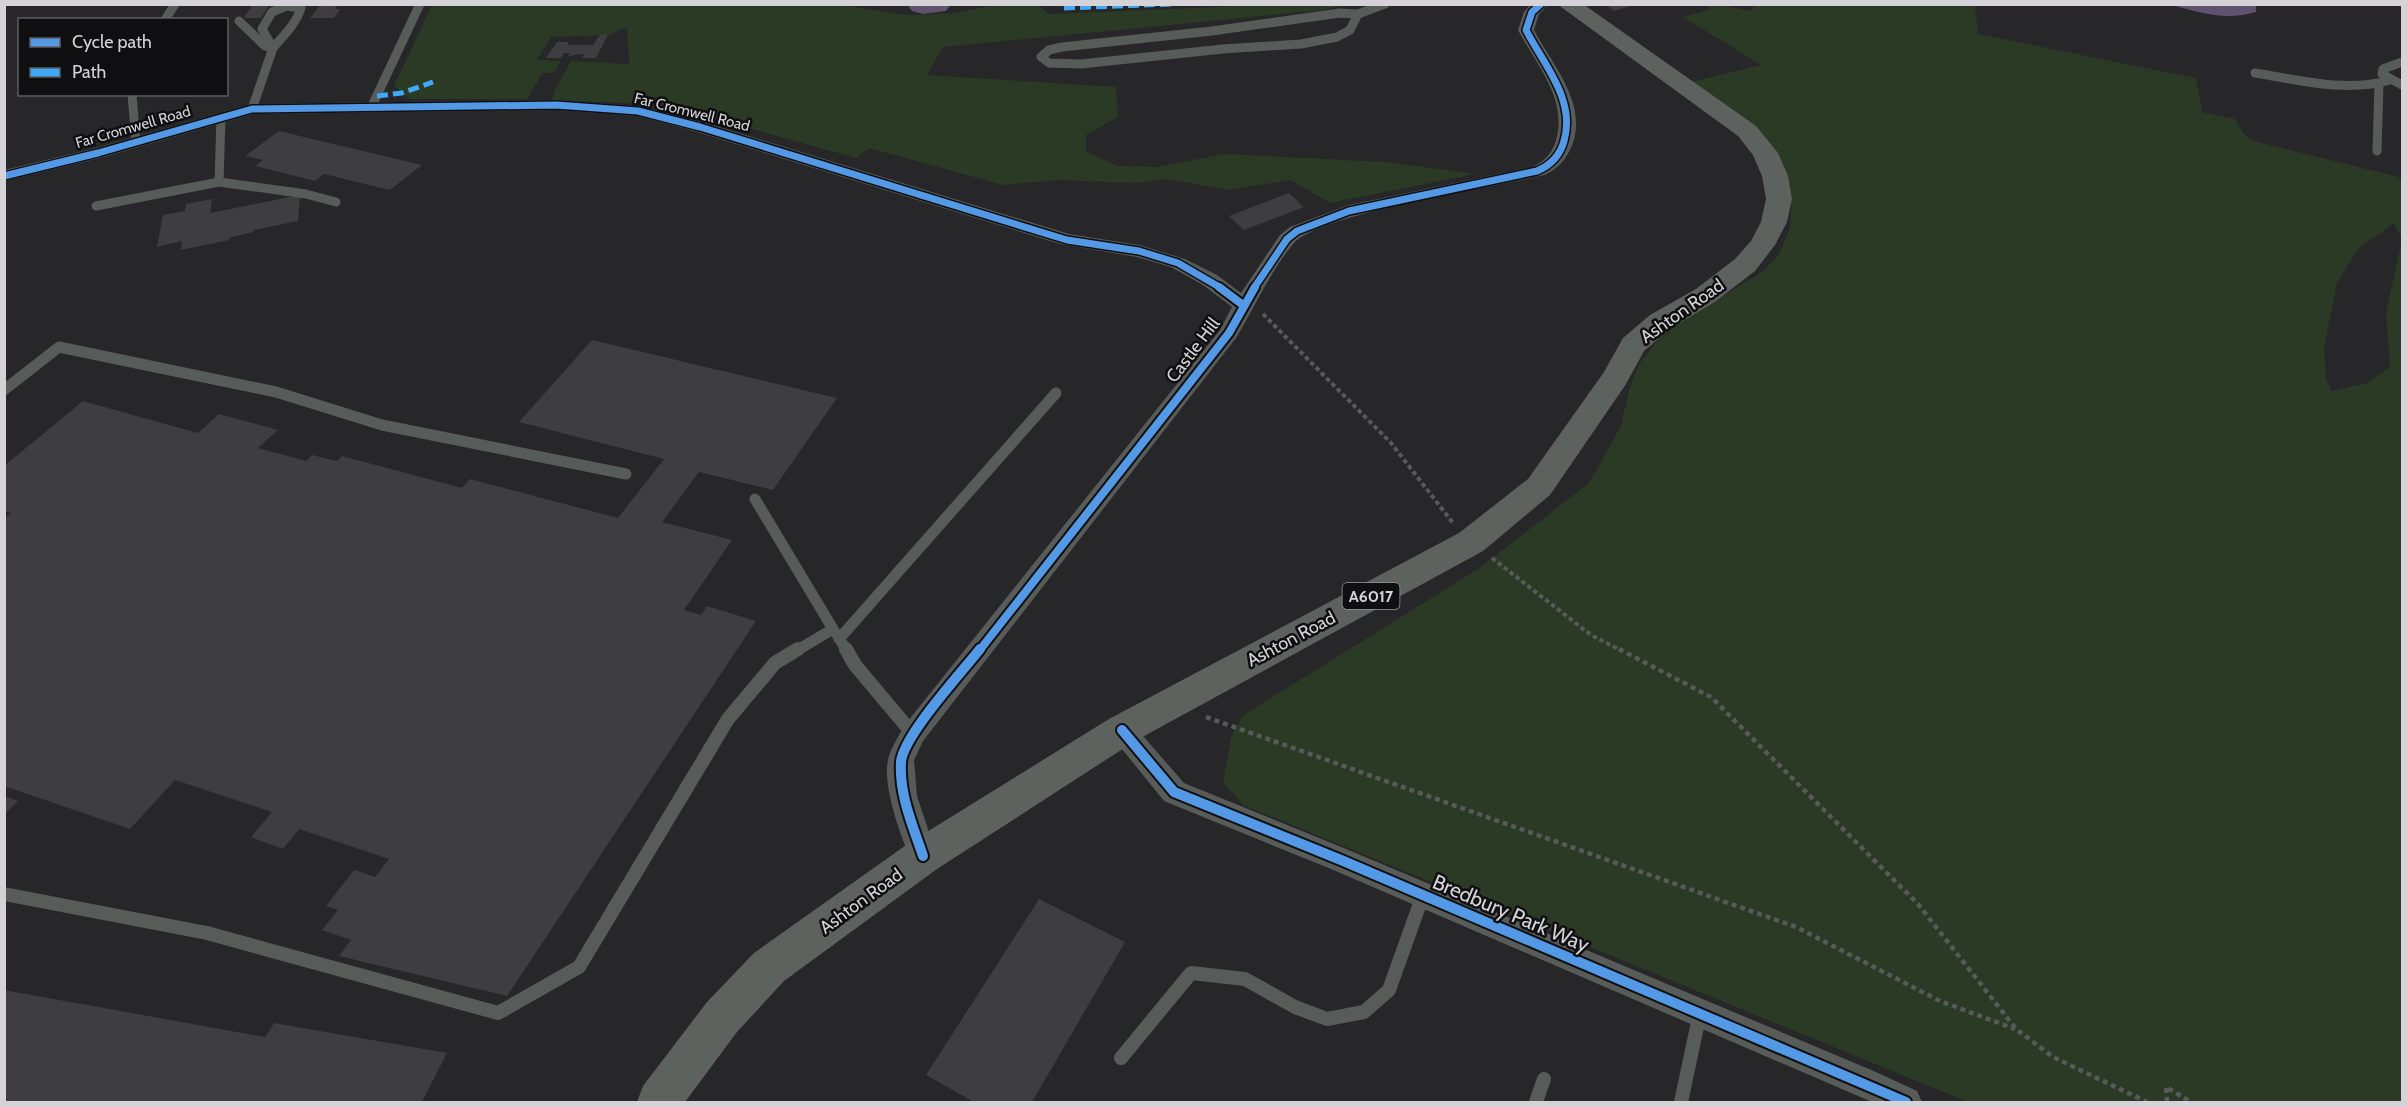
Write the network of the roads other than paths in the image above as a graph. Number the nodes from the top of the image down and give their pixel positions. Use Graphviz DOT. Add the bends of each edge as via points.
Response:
graph roads {
  1 [pos="176,4"];
  2 [pos="420,4"];
  3 [pos="1385,4"];
  4 [pos="1541,4"];
  5 [pos="1568,4"];
  6 [pos="1358,14"];
  7 [pos="166,18"];
  8 [pos="239,21"];
  9 [pos="273,48"];
  10 [pos="2403,62"];
  11 [pos="2255,73"];
  12 [pos="2390,80"];
  13 [pos="2403,85"];
  14 [pos="2379,86"];
  15 [pos="132,96"];
  16 [pos="371,108"];
  17 [pos="252,109"];
  18 [pos="221,118"];
  19 [pos="136,142"];
  20 [pos="2377,151"];
  21 [pos="4,176"];
  22 [pos="219,182"];
  23 [pos="336,202"];
  24 [pos="96,206"];
  25 [pos="1243,305"];
  26 [pos="4,390"];
  27 [pos="1056,393"];
  28 [pos="626,474"];
  29 [pos="754,499"];
  30 [pos="836,634"];
  31 [pos="1122,730"];
  32 [pos="913,734"];
  33 [pos="923,856"];
  34 [pos="4,894"];
  35 [pos="1423,895"];
  36 [pos="1700,1013"];
  37 [pos="1121,1058"];
  38 [pos="1544,1079"];
  39 [pos="659,1102"];
  40 [pos="1536,1102"];
  41 [pos="1681,1102"];
  42 [pos="1906,1102"];
  1 -- 7 [label="lane"];
  2 -- 16 [label="lane"];
  3 -- 6 [label="lane"];
  4 -- 25 [label="street, Castle Hill" via="1532,12 1526,30 1558,87 1570,124 1553,164 1538,171 1349,211 1297,231 1279,248"];
  5 -- 31 [label="highway, Ashton Road / A6017" via="1747,131 1765,153 1779,198 1774,222 1762,245 1745,265 1706,295 1660,322 1633,345 1616,377 1539,487 1471,542"];
  6 -- 6 [label="lane" via="1350,30 1338,37 1301,44 1081,64 1049,63 1041,57 1062,47"];
  8 -- 9 [label="lane" via="265,46"];
  9 -- 9 [label="lane" via="293,26 301,8 280,7 268,15 262,29"];
  9 -- 17 [label="lane"];
  10 -- 12 [label="lane" via="2383,69 2382,74"];
  11 -- 14 [label="lane"];
  12 -- 13 [label="lane"];
  12 -- 14 [label="lane"];
  14 -- 20 [label="lane"];
  15 -- 19 [label="lane"];
  16 -- 17 [label="street, Far Cromwell Road"];
  16 -- 25 [label="street, Far Cromwell Road" via="556,105 638,111 1067,240 1139,251 1178,263 1210,280"];
  17 -- 18 [label="street, Far Cromwell Road"];
  18 -- 19 [label="street, Far Cromwell Road"];
  18 -- 22 [label="lane"];
  19 -- 21 [label="street, Far Cromwell Road"];
  22 -- 23 [label="lane"];
  22 -- 24 [label="lane"];
  25 -- 32 [label="street, Castle Hill" via="1229,333"];
  26 -- 28 [label="lane" via="58,347 276,392 382,425"];
  27 -- 30 [label="lane"];
  29 -- 30 [label="lane"];
  30 -- 32 [label="lane" via="855,664"];
  30 -- 34 [label="lane" via="775,663 728,719 579,967 498,1013 207,933"];
  31 -- 33 [label="highway, Ashton Road / A6017"];
  31 -- 35 [label="street, Bredbury Park Way" via="1174,792"];
  32 -- 33 [label="street, Castle Hill" via="902,760 903,796"];
  33 -- 39 [label="highway, Ashton Road / A6017" via="769,967 722,1017"];
  35 -- 36 [label="street, Bredbury Park Way"];
  35 -- 37 [label="lane" via="1389,990 1364,1012 1327,1019 1295,1007 1245,979 1191,973"];
  36 -- 41 [label="lane"];
  36 -- 42 [label="street, Bredbury Park Way"];
  38 -- 40 [label="lane"];
}
